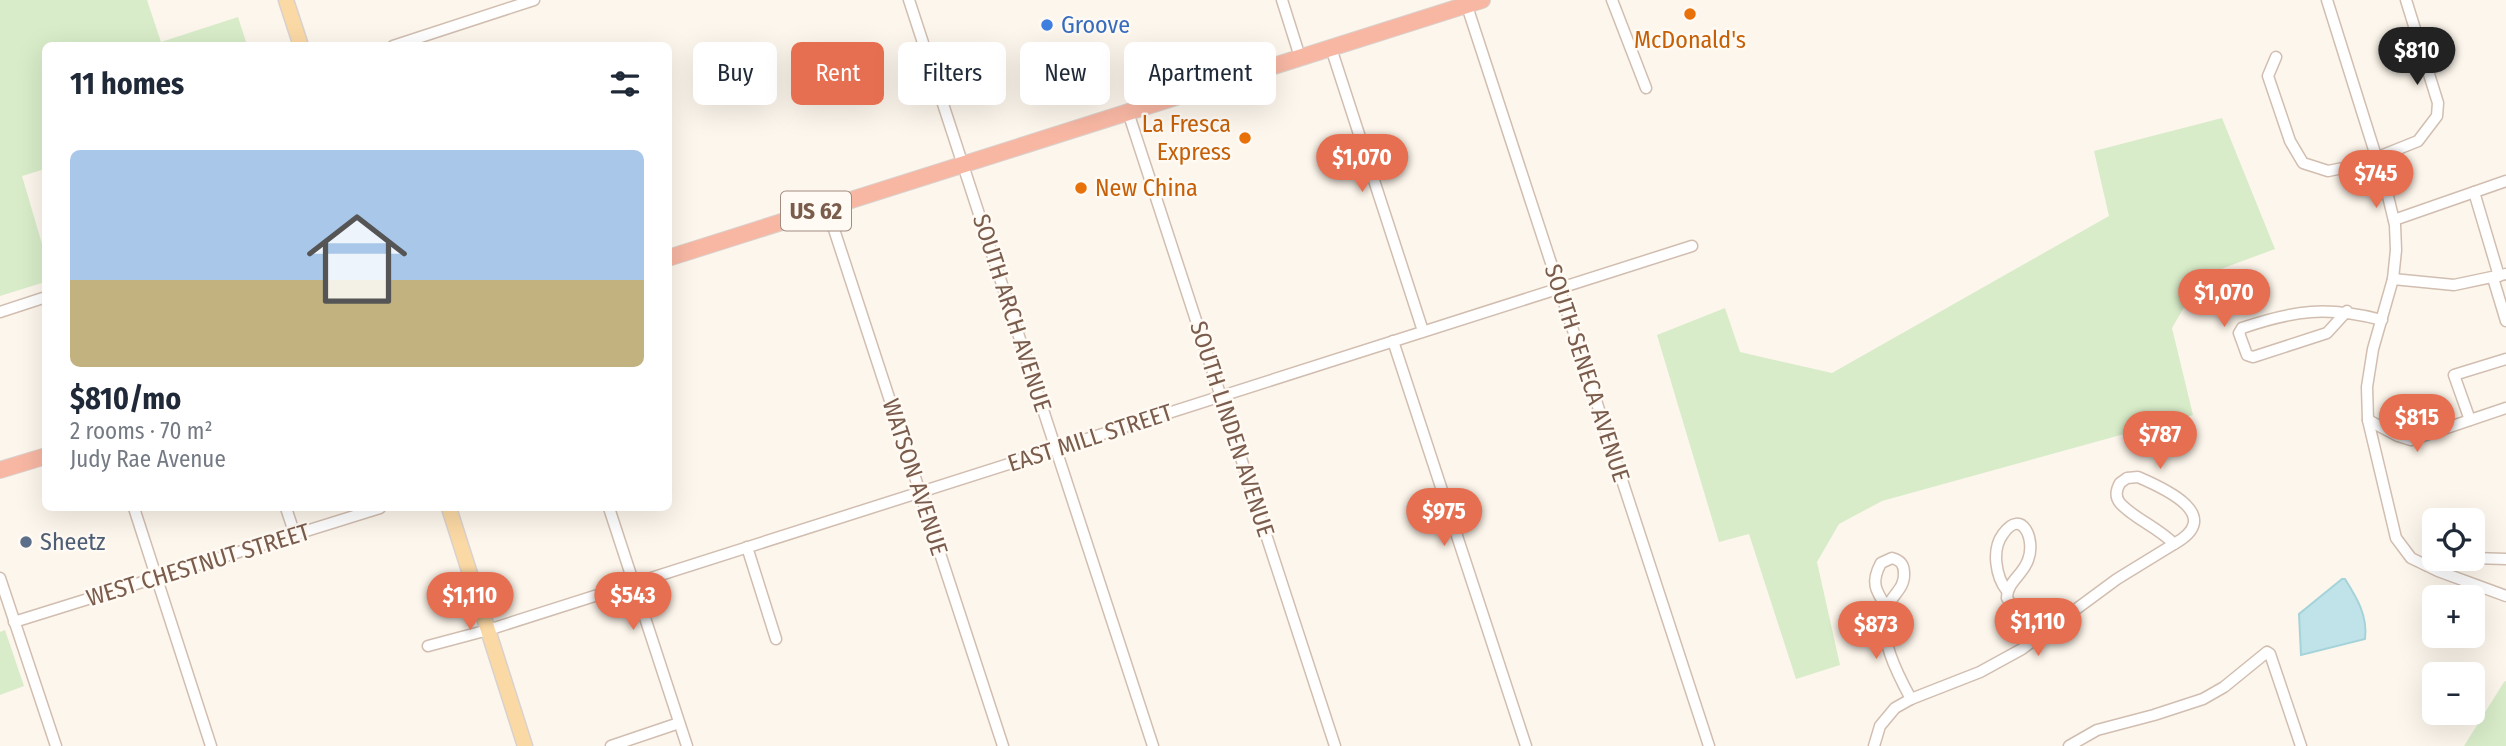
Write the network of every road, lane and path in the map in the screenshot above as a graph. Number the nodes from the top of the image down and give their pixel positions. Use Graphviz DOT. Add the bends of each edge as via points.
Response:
graph roads {
  1 [pos="286,0"];
  2 [pos="534,0"];
  3 [pos="909,0"];
  4 [pos="1282,0"];
  5 [pos="1612,0"];
  6 [pos="2327,0"];
  7 [pos="2406,0"];
  8 [pos="1471,2"];
  9 [pos="299,42"];
  10 [pos="405,42"];
  11 [pos="1331,48"];
  12 [pos="1300,57"];
  13 [pos="2276,57"];
  14 [pos="1646,88"];
  15 [pos="1128,112"];
  16 [pos="2377,158"];
  17 [pos="963,164"];
  18 [pos="2506,181"];
  19 [pos="2474,192"];
  20 [pos="827,208"];
  21 [pos="2394,220"];
  22 [pos="1692,246"];
  23 [pos="672,257"];
  24 [pos="2499,276"];
  25 [pos="2393,279"];
  26 [pos="1560,288"];
  27 [pos="42,298"];
  28 [pos="2347,311"];
  29 [pos="0,312"];
  30 [pos="2382,320"];
  31 [pos="2506,321"];
  32 [pos="1423,331"];
  33 [pos="1393,341"];
  34 [pos="2506,359"];
  35 [pos="1221,396"];
  36 [pos="2506,408"];
  37 [pos="2368,420"];
  38 [pos="2470,420"];
  39 [pos="1056,449"];
  40 [pos="42,457"];
  41 [pos="0,470"];
  42 [pos="920,492"];
  43 [pos="135,511"];
  44 [pos="287,511"];
  45 [pos="371,511"];
  46 [pos="450,511"];
  47 [pos="610,511"];
  48 [pos="295,535"];
  49 [pos="2174,544"];
  50 [pos="747,547"];
  51 [pos="2485,558"];
  52 [pos="2506,559"];
  53 [pos="2422,563"];
  54 [pos="2441,571"];
  55 [pos="0,578"];
  56 [pos="156,579"];
  57 [pos="634,583"];
  58 [pos="2007,592"];
  59 [pos="2506,596"];
  60 [pos="1887,608"];
  61 [pos="14,622"];
  62 [pos="488,630"];
  63 [pos="776,639"];
  64 [pos="2035,641"];
  65 [pos="429,646"];
  66 [pos="1911,699"];
  67 [pos="679,723"];
  68 [pos="56,746"];
  69 [pos="211,746"];
  70 [pos="525,746"];
  71 [pos="611,746"];
  72 [pos="687,746"];
  73 [pos="1003,746"];
  74 [pos="1153,746"];
  75 [pos="1335,746"];
  76 [pos="1526,746"];
  77 [pos="1709,746"];
  78 [pos="1874,746"];
  79 [pos="2069,746"];
  80 [pos="2301,746"];
  1 -- 9 [label="main road"];
  2 -- 10 [label="street"];
  3 -- 17 [label="street, SOUTH ARCH AVENUE"];
  4 -- 12 [label="street"];
  5 -- 14 [label="street"];
  6 -- 16 [label="street"];
  7 -- 16 [label="street" via="2438,103 2437,116 2418,142"];
  8 -- 11 [label="highway, US 62"];
  8 -- 26 [label="street, SOUTH SENECA AVENUE"];
  11 -- 12 [label="highway, US 62"];
  11 -- 32 [label="street"];
  12 -- 15 [label="highway, US 62"];
  13 -- 16 [label="street" via="2268,76 2290,141 2303,163 2328,171"];
  15 -- 17 [label="highway, US 62"];
  15 -- 35 [label="street, SOUTH LINDEN AVENUE"];
  16 -- 21 [label="street"];
  17 -- 20 [label="highway, US 62"];
  17 -- 39 [label="street, SOUTH ARCH AVENUE"];
  18 -- 19 [label="street"];
  19 -- 21 [label="street"];
  19 -- 24 [label="street"];
  20 -- 23 [label="highway, US 62"];
  20 -- 42 [label="street, WATSON AVENUE"];
  21 -- 25 [label="street"];
  22 -- 26 [label="street, EAST MILL STREET"];
  24 -- 25 [label="street" via="2454,285"];
  24 -- 31 [label="street"];
  25 -- 30 [label="street"];
  26 -- 32 [label="street, EAST MILL STREET"];
  26 -- 77 [label="street, SOUTH SENECA AVENUE"];
  27 -- 29 [label="street"];
  28 -- 28 [label="street" via="2293,313 2242,328 2239,333 2247,355 2253,357 2327,333"];
  28 -- 30 [label="street"];
  30 -- 37 [label="street" via="2369,372"];
  32 -- 33 [label="street, EAST MILL STREET"];
  33 -- 35 [label="street, EAST MILL STREET"];
  33 -- 76 [label="street"];
  34 -- 38 [label="street" via="2454,374"];
  35 -- 39 [label="street, EAST MILL STREET"];
  35 -- 75 [label="street, SOUTH LINDEN AVENUE"];
  36 -- 38 [label="street"];
  37 -- 38 [label="street" via="2411,440"];
  37 -- 53 [label="street" via="2396,538 2411,558"];
  39 -- 42 [label="street, EAST MILL STREET"];
  39 -- 74 [label="street, SOUTH ARCH AVENUE"];
  40 -- 41 [label="highway"];
  42 -- 50 [label="street, EAST MILL STREET"];
  42 -- 73 [label="street, WATSON AVENUE"];
  43 -- 56 [label="street"];
  44 -- 48 [label="street"];
  45 -- 48 [label="street, WEST CHESTNUT STREET"];
  46 -- 62 [label="main road"];
  47 -- 57 [label="street"];
  48 -- 56 [label="street, WEST CHESTNUT STREET"];
  49 -- 49 [label="street" via="2190,533 2194,524 2185,503 2138,477 2120,483 2120,503"];
  49 -- 64 [label="street" via="2117,579"];
  50 -- 57 [label="street, EAST MILL STREET"];
  50 -- 63 [label="street"];
  51 -- 52 [label="street"];
  54 -- 59 [label="street"];
  55 -- 61 [label="street"];
  56 -- 61 [label="street, WEST CHESTNUT STREET"];
  56 -- 69 [label="street"];
  57 -- 62 [label="street, EAST MILL STREET"];
  57 -- 67 [label="street"];
  58 -- 58 [label="street" via="1997,546 2004,531 2018,524 2029,534 2031,550"];
  58 -- 64 [label="street"];
  60 -- 66 [label="street" via="1891,660"];
  61 -- 68 [label="street"];
  62 -- 65 [label="street, EAST MILL STREET"];
  62 -- 70 [label="main road"];
  64 -- 66 [label="street" via="1980,672"];
  66 -- 78 [label="street" via="1889,714"];
  67 -- 71 [label="street"];
  67 -- 72 [label="street"];
  79 -- 80 [label="street" via="2097,730 2203,699 2267,652"];
}
